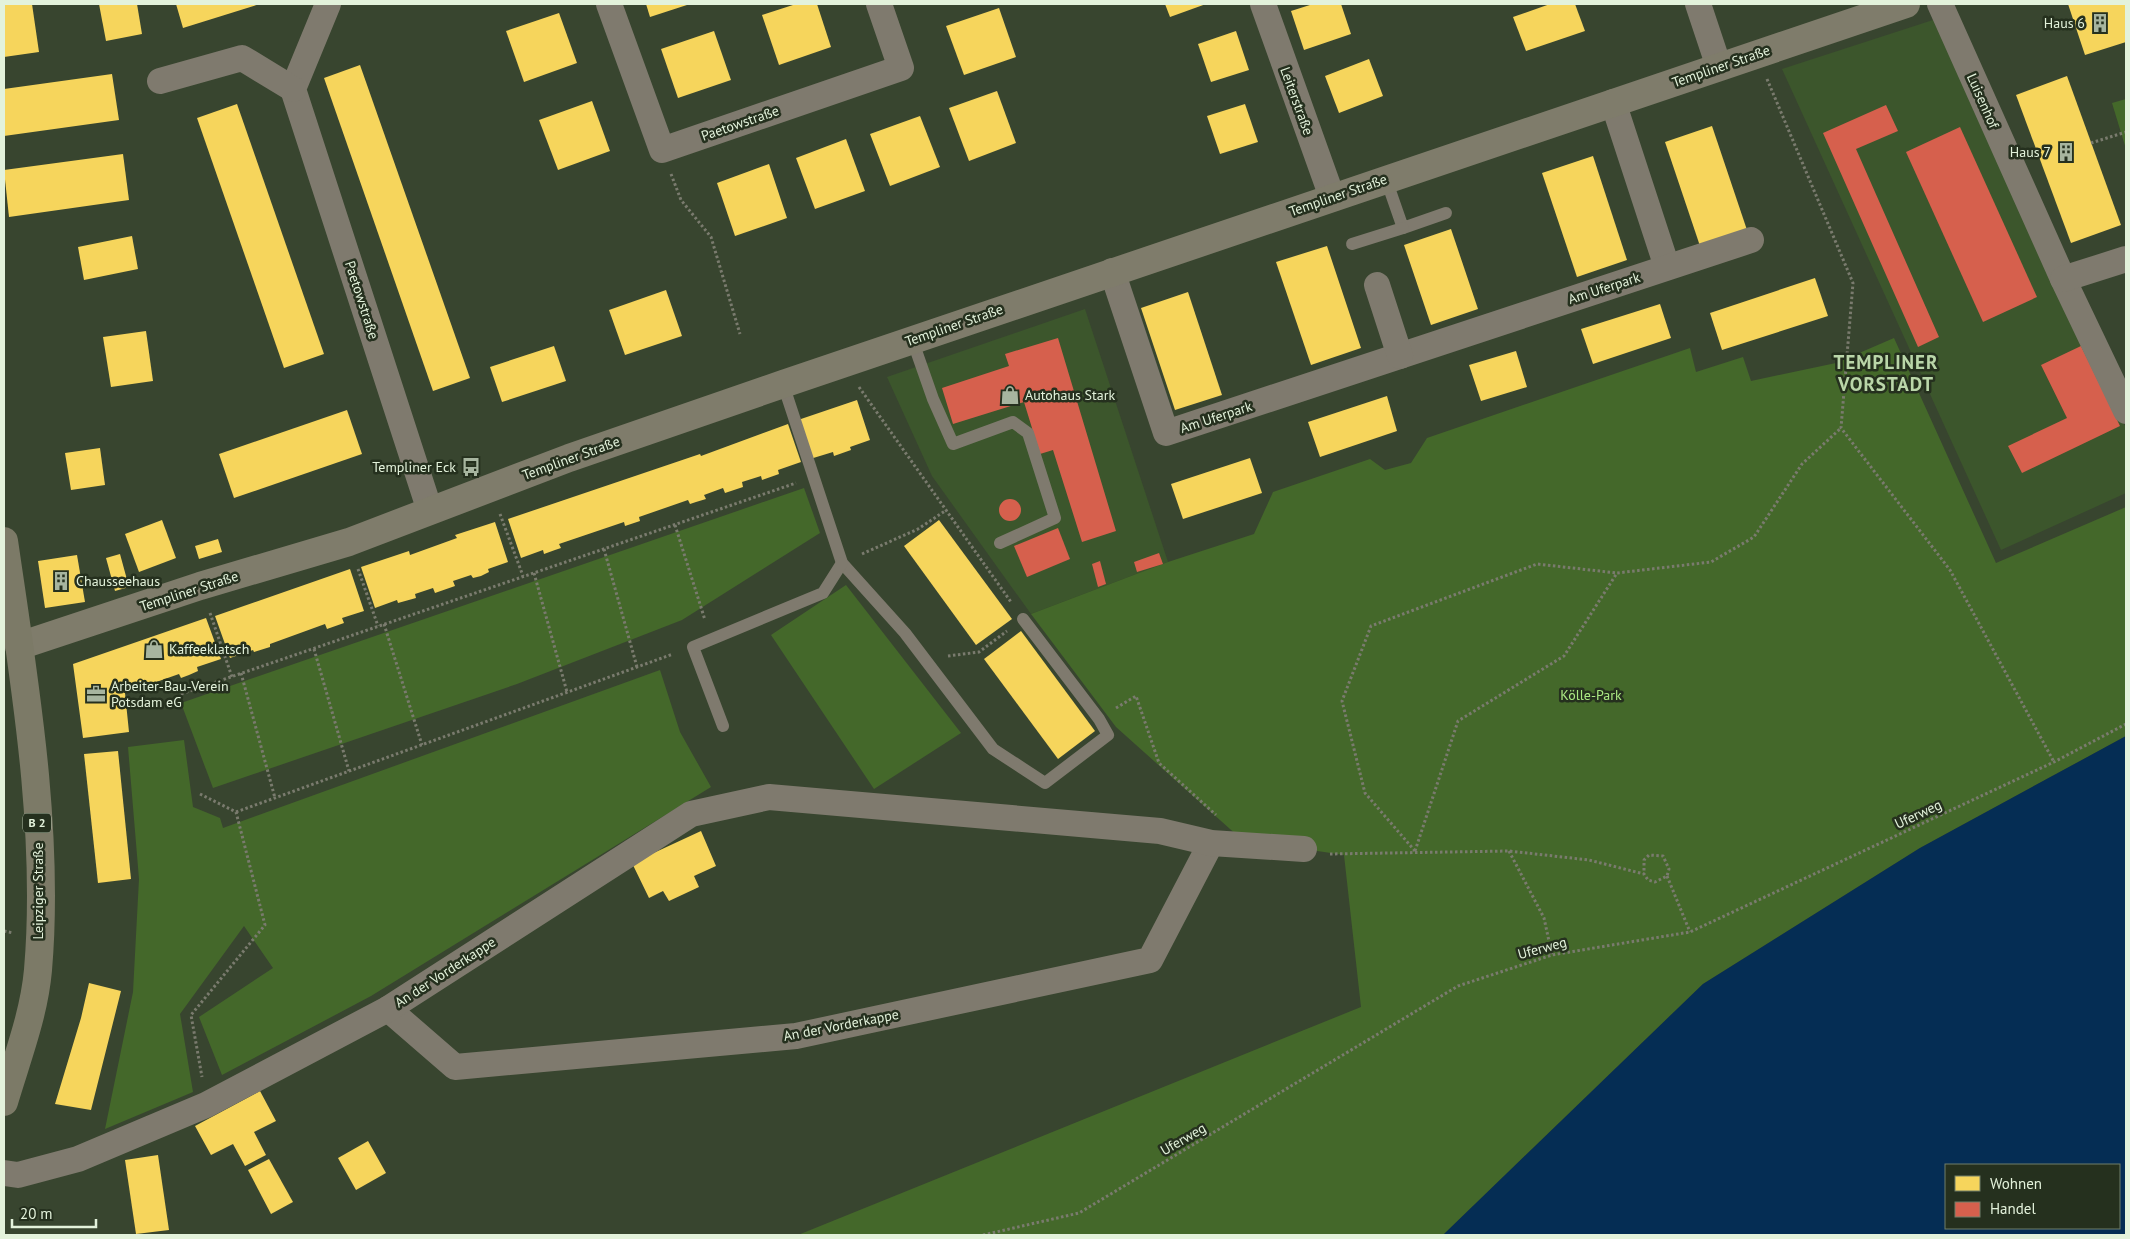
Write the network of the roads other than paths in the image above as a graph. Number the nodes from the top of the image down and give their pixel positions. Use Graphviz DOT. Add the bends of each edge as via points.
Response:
graph roads {
  1 [pos="328,4"];
  2 [pos="609,4"];
  3 [pos="879,4"];
  4 [pos="1263,4"];
  5 [pos="1698,4"];
  6 [pos="1906,4"];
  7 [pos="1940,4"];
  8 [pos="1719,67"];
  9 [pos="160,81"];
  10 [pos="294,89"];
  11 [pos="1613,102"];
  12 [pos="1386,179"];
  13 [pos="1332,197"];
  14 [pos="1446,213"];
  15 [pos="1402,228"];
  16 [pos="1751,240"];
  17 [pos="1352,244"];
  18 [pos="2126,259"];
  19 [pos="1666,267"];
  20 [pos="1112,271"];
  21 [pos="2063,279"];
  22 [pos="1377,284"];
  23 [pos="912,339"];
  24 [pos="1400,356"];
  25 [pos="783,384"];
  26 [pos="2126,411"];
  27 [pos="430,511"];
  28 [pos="4,541"];
  29 [pos="1000,542"];
  30 [pos="842,563"];
  31 [pos="1023,619"];
  32 [pos="11,648"];
  33 [pos="723,726"];
  34 [pos="1211,843"];
  35 [pos="1304,849"];
  36 [pos="388,1009"];
  37 [pos="4,1102"];
  38 [pos="4,1173"];
  1 -- 10 [label="street"];
  2 -- 3 [label="street, Paetowstraße" via="662,150 901,68"];
  4 -- 13 [label="street, Leiterstraße"];
  5 -- 8 [label="street"];
  6 -- 8 [label="street, Templiner Straße"];
  7 -- 21 [label="street, Luisenhof"];
  8 -- 11 [label="street, Templiner Straße"];
  9 -- 10 [label="street" via="242,58"];
  10 -- 27 [label="street, Paetowstraße"];
  11 -- 12 [label="street, Templiner Straße"];
  11 -- 19 [label="street"];
  12 -- 13 [label="street, Templiner Straße"];
  12 -- 15 [label="lane"];
  13 -- 20 [label="street, Templiner Straße"];
  14 -- 15 [label="lane"];
  15 -- 17 [label="lane"];
  16 -- 19 [label="street, Am Uferpark"];
  18 -- 21 [label="street"];
  19 -- 24 [label="street, Am Uferpark"];
  20 -- 23 [label="street, Templiner Straße"];
  20 -- 24 [label="street, Am Uferpark" via="1166,433"];
  21 -- 26 [label="street, Luisenhof"];
  22 -- 24 [label="street"];
  23 -- 25 [label="street, Templiner Straße"];
  23 -- 29 [label="lane" via="953,444 1013,422 1028,433 1055,518"];
  25 -- 27 [label="street, Templiner Straße" via="569,458"];
  25 -- 30 [label="lane"];
  27 -- 32 [label="street, Templiner Straße" via="349,542 200,586"];
  28 -- 32 [label="main road, B 2"];
  30 -- 31 [label="lane" via="905,633 993,749 1045,783 1108,735"];
  30 -- 33 [label="lane" via="823,593 693,647"];
  32 -- 37 [label="main road, Leipziger Straße / B 2" via="36,796 39,947 33,1001"];
  34 -- 35 [label="street, An der Vorderkappe"];
  34 -- 36 [label="street, An der Vorderkappe" via="1160,831 761,799 691,814"];
  34 -- 36 [label="street, An der Vorderkappe" via="1150,960 796,1036 455,1067"];
  36 -- 38 [label="street, An der Vorderkappe" via="206,1105 78,1159 18,1175"];
}
